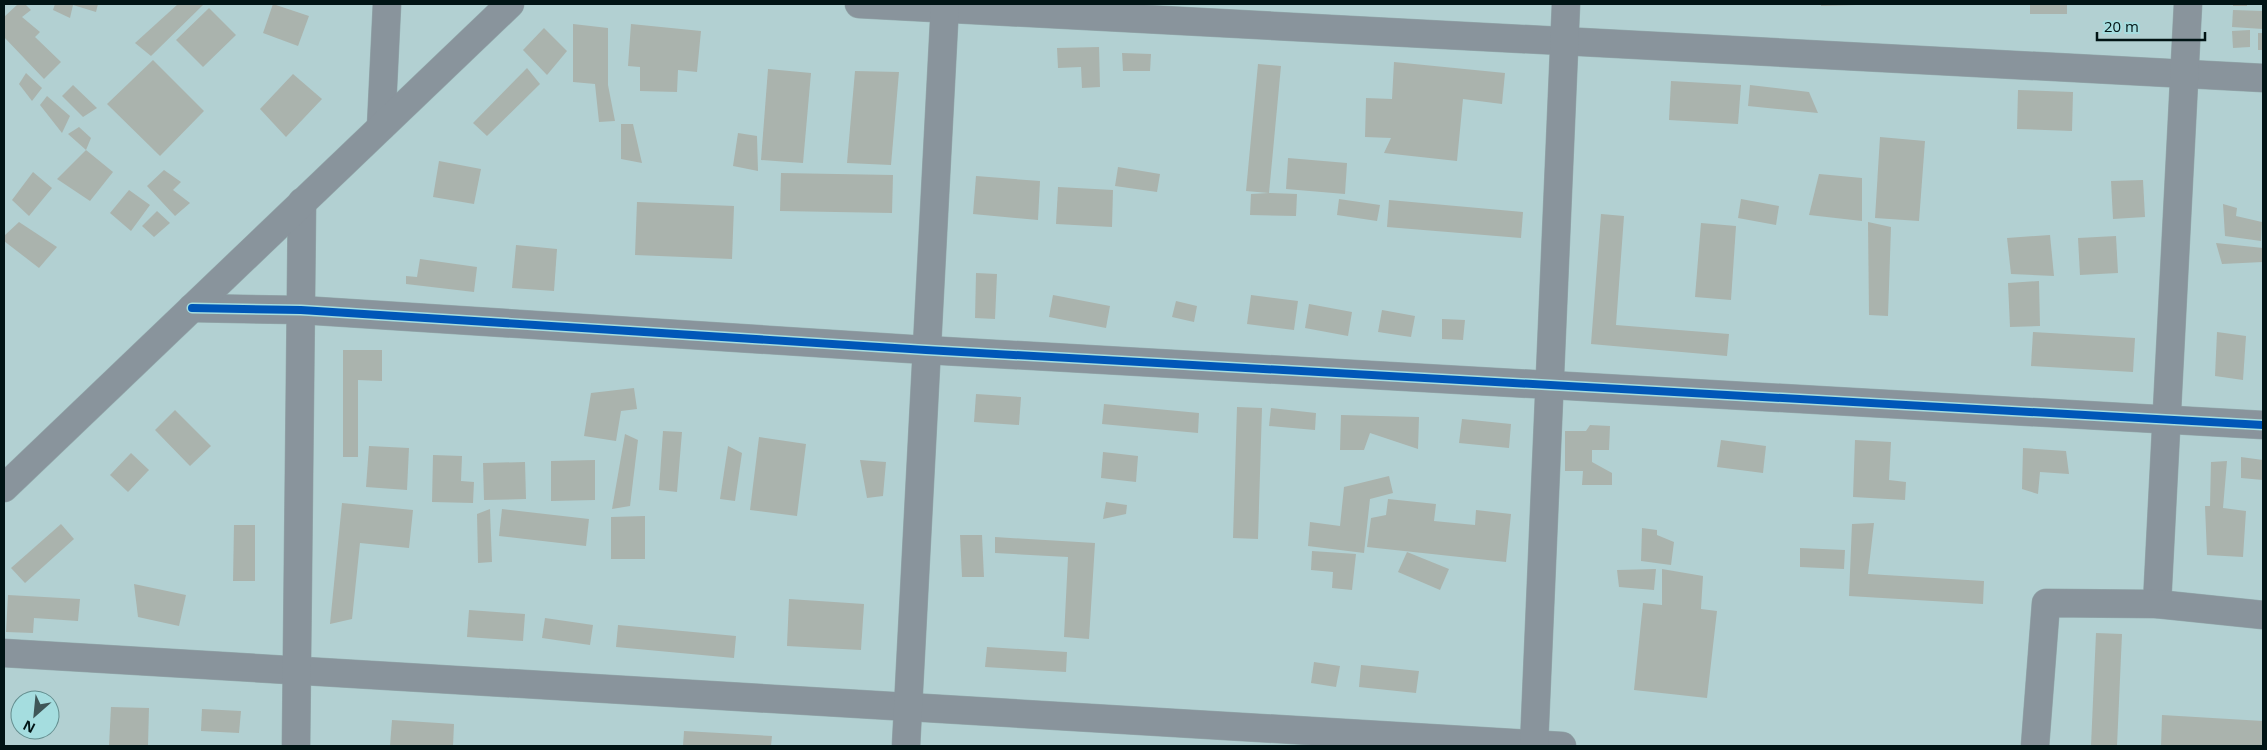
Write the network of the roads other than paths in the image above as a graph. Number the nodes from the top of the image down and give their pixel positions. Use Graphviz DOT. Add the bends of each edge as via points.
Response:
graph roads {
  1 [pos="387,4"];
  2 [pos="510,4"];
  3 [pos="859,4"];
  4 [pos="1566,4"];
  5 [pos="2188,4"];
  6 [pos="945,6"];
  7 [pos="1564,41"];
  8 [pos="2185,74"];
  9 [pos="2263,78"];
  10 [pos="381,127"];
  11 [pos="302,202"];
  12 [pos="192,308"];
  13 [pos="301,310"];
  14 [pos="926,350"];
  15 [pos="1550,385"];
  16 [pos="2166,420"];
  17 [pos="2263,425"];
  18 [pos="4,488"];
  19 [pos="2157,604"];
  20 [pos="2263,615"];
  21 [pos="4,654"];
  22 [pos="297,671"];
  23 [pos="908,707"];
  24 [pos="1534,745"];
  25 [pos="296,746"];
  26 [pos="906,746"];
  27 [pos="1562,746"];
  28 [pos="2036,746"];
  1 -- 10 [label="street"];
  2 -- 10 [label="street"];
  3 -- 6 [label="street"];
  4 -- 7 [label="street"];
  5 -- 8 [label="street"];
  6 -- 7 [label="street"];
  6 -- 14 [label="street"];
  7 -- 8 [label="street"];
  7 -- 15 [label="street"];
  8 -- 9 [label="street"];
  8 -- 16 [label="street"];
  10 -- 11 [label="street"];
  11 -- 12 [label="street"];
  11 -- 13 [label="street"];
  12 -- 13 [label="street"];
  12 -- 18 [label="street"];
  13 -- 14 [label="street"];
  13 -- 22 [label="street"];
  14 -- 15 [label="street"];
  14 -- 23 [label="street"];
  15 -- 16 [label="street"];
  15 -- 24 [label="street"];
  16 -- 17 [label="street"];
  16 -- 19 [label="street"];
  19 -- 20 [label="street"];
  19 -- 28 [label="street" via="2046,603"];
  21 -- 22 [label="street"];
  22 -- 23 [label="street"];
  22 -- 25 [label="street"];
  23 -- 24 [label="street"];
  23 -- 26 [label="street"];
  24 -- 27 [label="street"];
}
